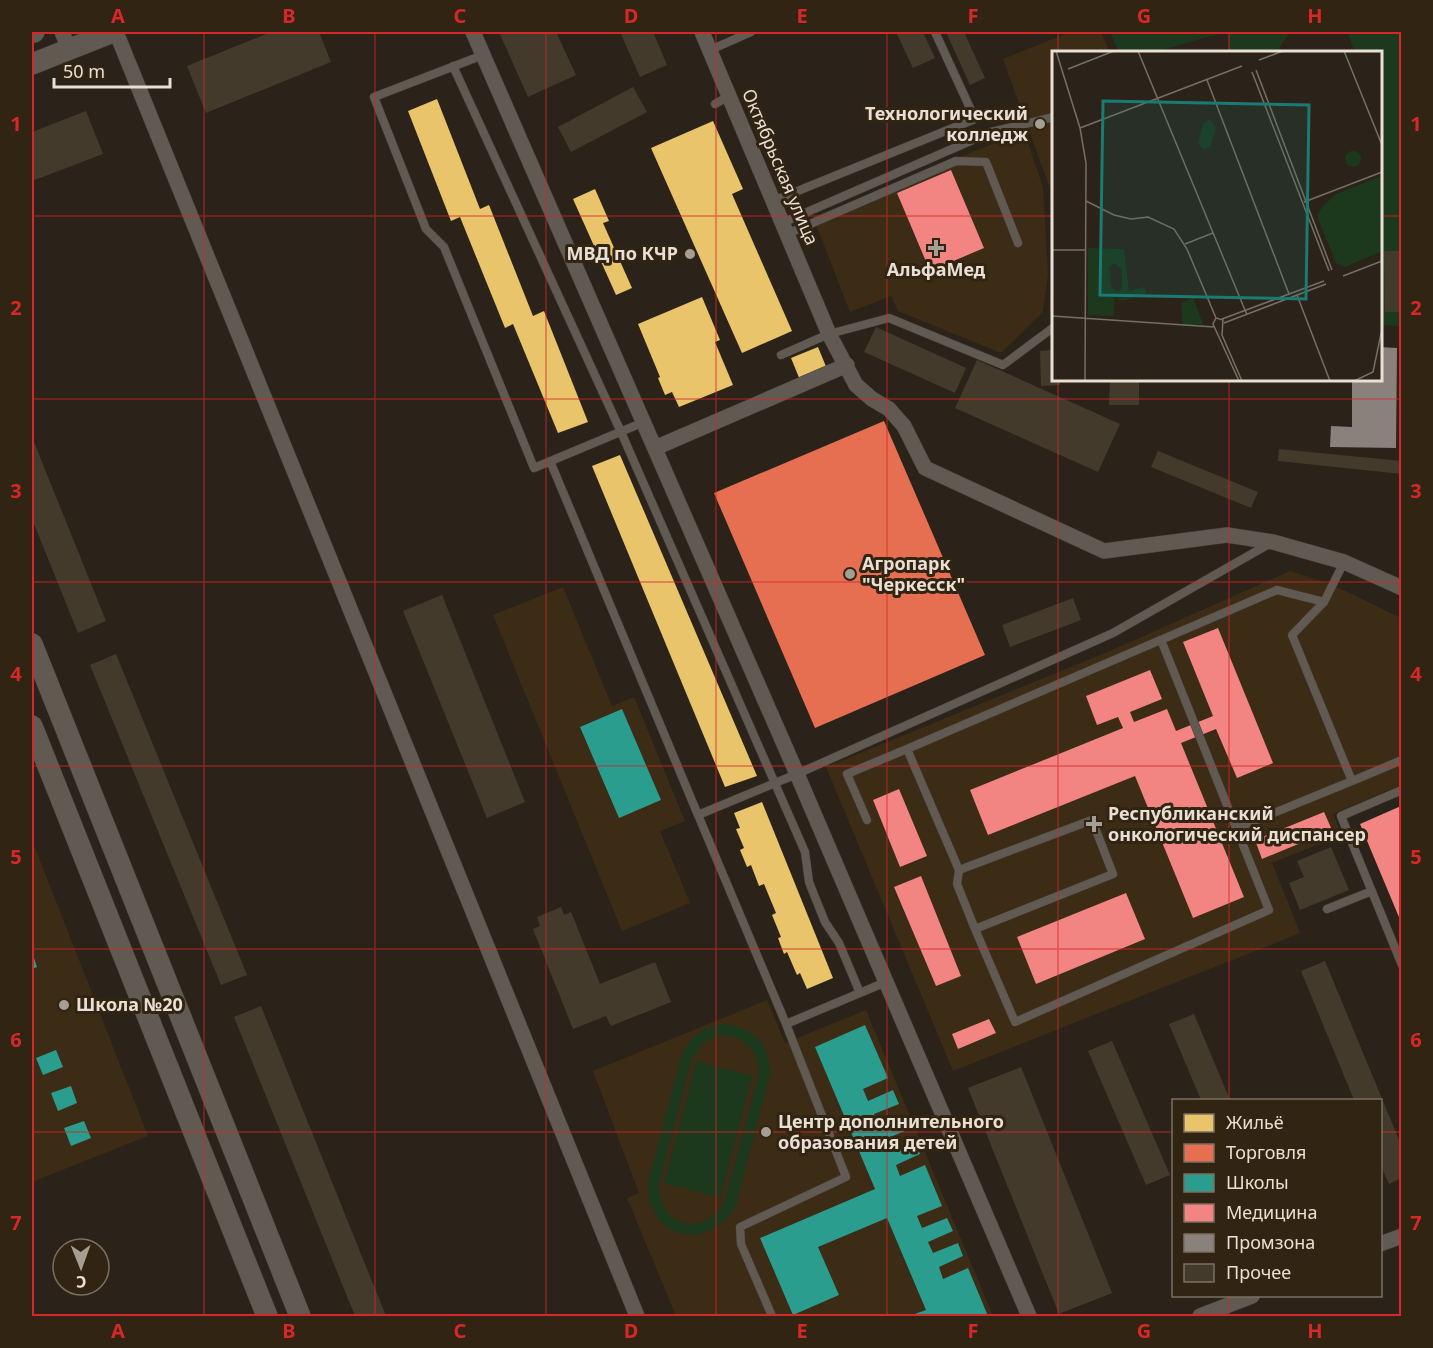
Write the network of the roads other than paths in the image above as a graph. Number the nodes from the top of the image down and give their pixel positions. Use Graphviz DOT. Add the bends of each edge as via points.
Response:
graph roads {
  1 [pos="115,32"];
  2 [pos="473,32"];
  3 [pos="702,32"];
  4 [pos="751,32"];
  5 [pos="935,32"];
  6 [pos="66,40"];
  7 [pos="710,50"];
  8 [pos="483,55"];
  9 [pos="32,64"];
  10 [pos="453,66"];
  11 [pos="729,96"];
  12 [pos="715,104"];
  13 [pos="1052,117"];
  14 [pos="773,201"];
  15 [pos="784,228"];
  16 [pos="1018,243"];
  17 [pos="1052,328"];
  18 [pos="829,334"];
  19 [pos="781,355"];
  20 [pos="847,365"];
  21 [pos="644,422"];
  22 [pos="621,432"];
  23 [pos="655,448"];
  24 [pos="550,461"];
  25 [pos="1273,542"];
  26 [pos="1344,562"];
  27 [pos="1401,588"];
  28 [pos="1324,602"];
  29 [pos="1161,640"];
  30 [pos="32,644"];
  31 [pos="36,670"];
  32 [pos="32,726"];
  33 [pos="907,749"];
  34 [pos="1401,760"];
  35 [pos="796,774"];
  36 [pos="1352,781"];
  37 [pos="775,783"];
  38 [pos="1401,790"];
  39 [pos="698,815"];
  40 [pos="867,820"];
  41 [pos="1237,828"];
  42 [pos="959,870"];
  43 [pos="1372,891"];
  44 [pos="1327,909"];
  45 [pos="975,929"];
  46 [pos="1401,965"];
  47 [pos="886,982"];
  48 [pos="860,993"];
  49 [pos="786,1024"];
  50 [pos="1401,1236"];
  51 [pos="1382,1243"];
  52 [pos="1250,1297"];
  53 [pos="267,1317"];
  54 [pos="300,1317"];
  55 [pos="637,1317"];
  56 [pos="771,1317"];
  57 [pos="1029,1317"];
  58 [pos="1200,1317"];
  1 -- 6 [label="street"];
  1 -- 55 [label="street"];
  2 -- 8 [label="street"];
  3 -- 7 [label="street, Октябрьская улица"];
  4 -- 7 [label="lane"];
  5 -- 14 [label="lane" via="975,119"];
  6 -- 9 [label="street"];
  7 -- 11 [label="street, Октябрьская улица"];
  8 -- 10 [label="lane"];
  8 -- 21 [label="street"];
  10 -- 22 [label="lane"];
  10 -- 24 [label="lane" via="374,97 426,229 444,247 534,468"];
  11 -- 12 [label="lane"];
  11 -- 14 [label="street, Октябрьская улица"];
  13 -- 15 [label="lane" via="991,132"];
  14 -- 15 [label="street, Октябрьская улица"];
  15 -- 16 [label="lane" via="956,161 986,162"];
  15 -- 18 [label="street, Октябрьская улица"];
  17 -- 18 [label="lane" via="1004,365 889,318"];
  18 -- 19 [label="lane"];
  18 -- 20 [label="street, Октябрьская улица"];
  20 -- 23 [label="street"];
  20 -- 25 [label="street, Октябрьская улица" via="856,386 889,409 904,426 925,468 1104,551 1227,535"];
  21 -- 22 [label="lane"];
  21 -- 23 [label="street"];
  22 -- 24 [label="lane"];
  22 -- 37 [label="lane"];
  23 -- 35 [label="street"];
  24 -- 39 [label="lane"];
  25 -- 26 [label="street, Октябрьская улица"];
  25 -- 35 [label="lane" via="1113,633"];
  26 -- 27 [label="street, Октябрьская улица"];
  26 -- 28 [label="lane"];
  28 -- 29 [label="lane" via="1276,590"];
  28 -- 36 [label="lane" via="1292,635"];
  29 -- 33 [label="lane"];
  29 -- 41 [label="lane"];
  30 -- 31 [label="street"];
  31 -- 54 [label="street"];
  32 -- 53 [label="street"];
  33 -- 40 [label="lane" via="847,774"];
  33 -- 42 [label="lane"];
  34 -- 36 [label="lane"];
  35 -- 37 [label="lane"];
  35 -- 47 [label="street"];
  36 -- 41 [label="lane"];
  37 -- 39 [label="lane"];
  37 -- 48 [label="lane" via="805,852 809,882 825,922 839,943"];
  38 -- 43 [label="lane" via="1341,816"];
  39 -- 49 [label="lane"];
  41 -- 45 [label="lane" via="1269,910 1015,1022"];
  42 -- 45 [label="lane" via="957,885"];
  42 -- 45 [label="lane" via="1092,820 1113,874"];
  43 -- 44 [label="lane"];
  43 -- 46 [label="lane"];
  47 -- 48 [label="lane"];
  47 -- 57 [label="street"];
  48 -- 49 [label="lane"];
  49 -- 56 [label="lane" via="846,1177 740,1227 741,1244"];
  50 -- 51 [label="street"];
  52 -- 58 [label="street"];
}
